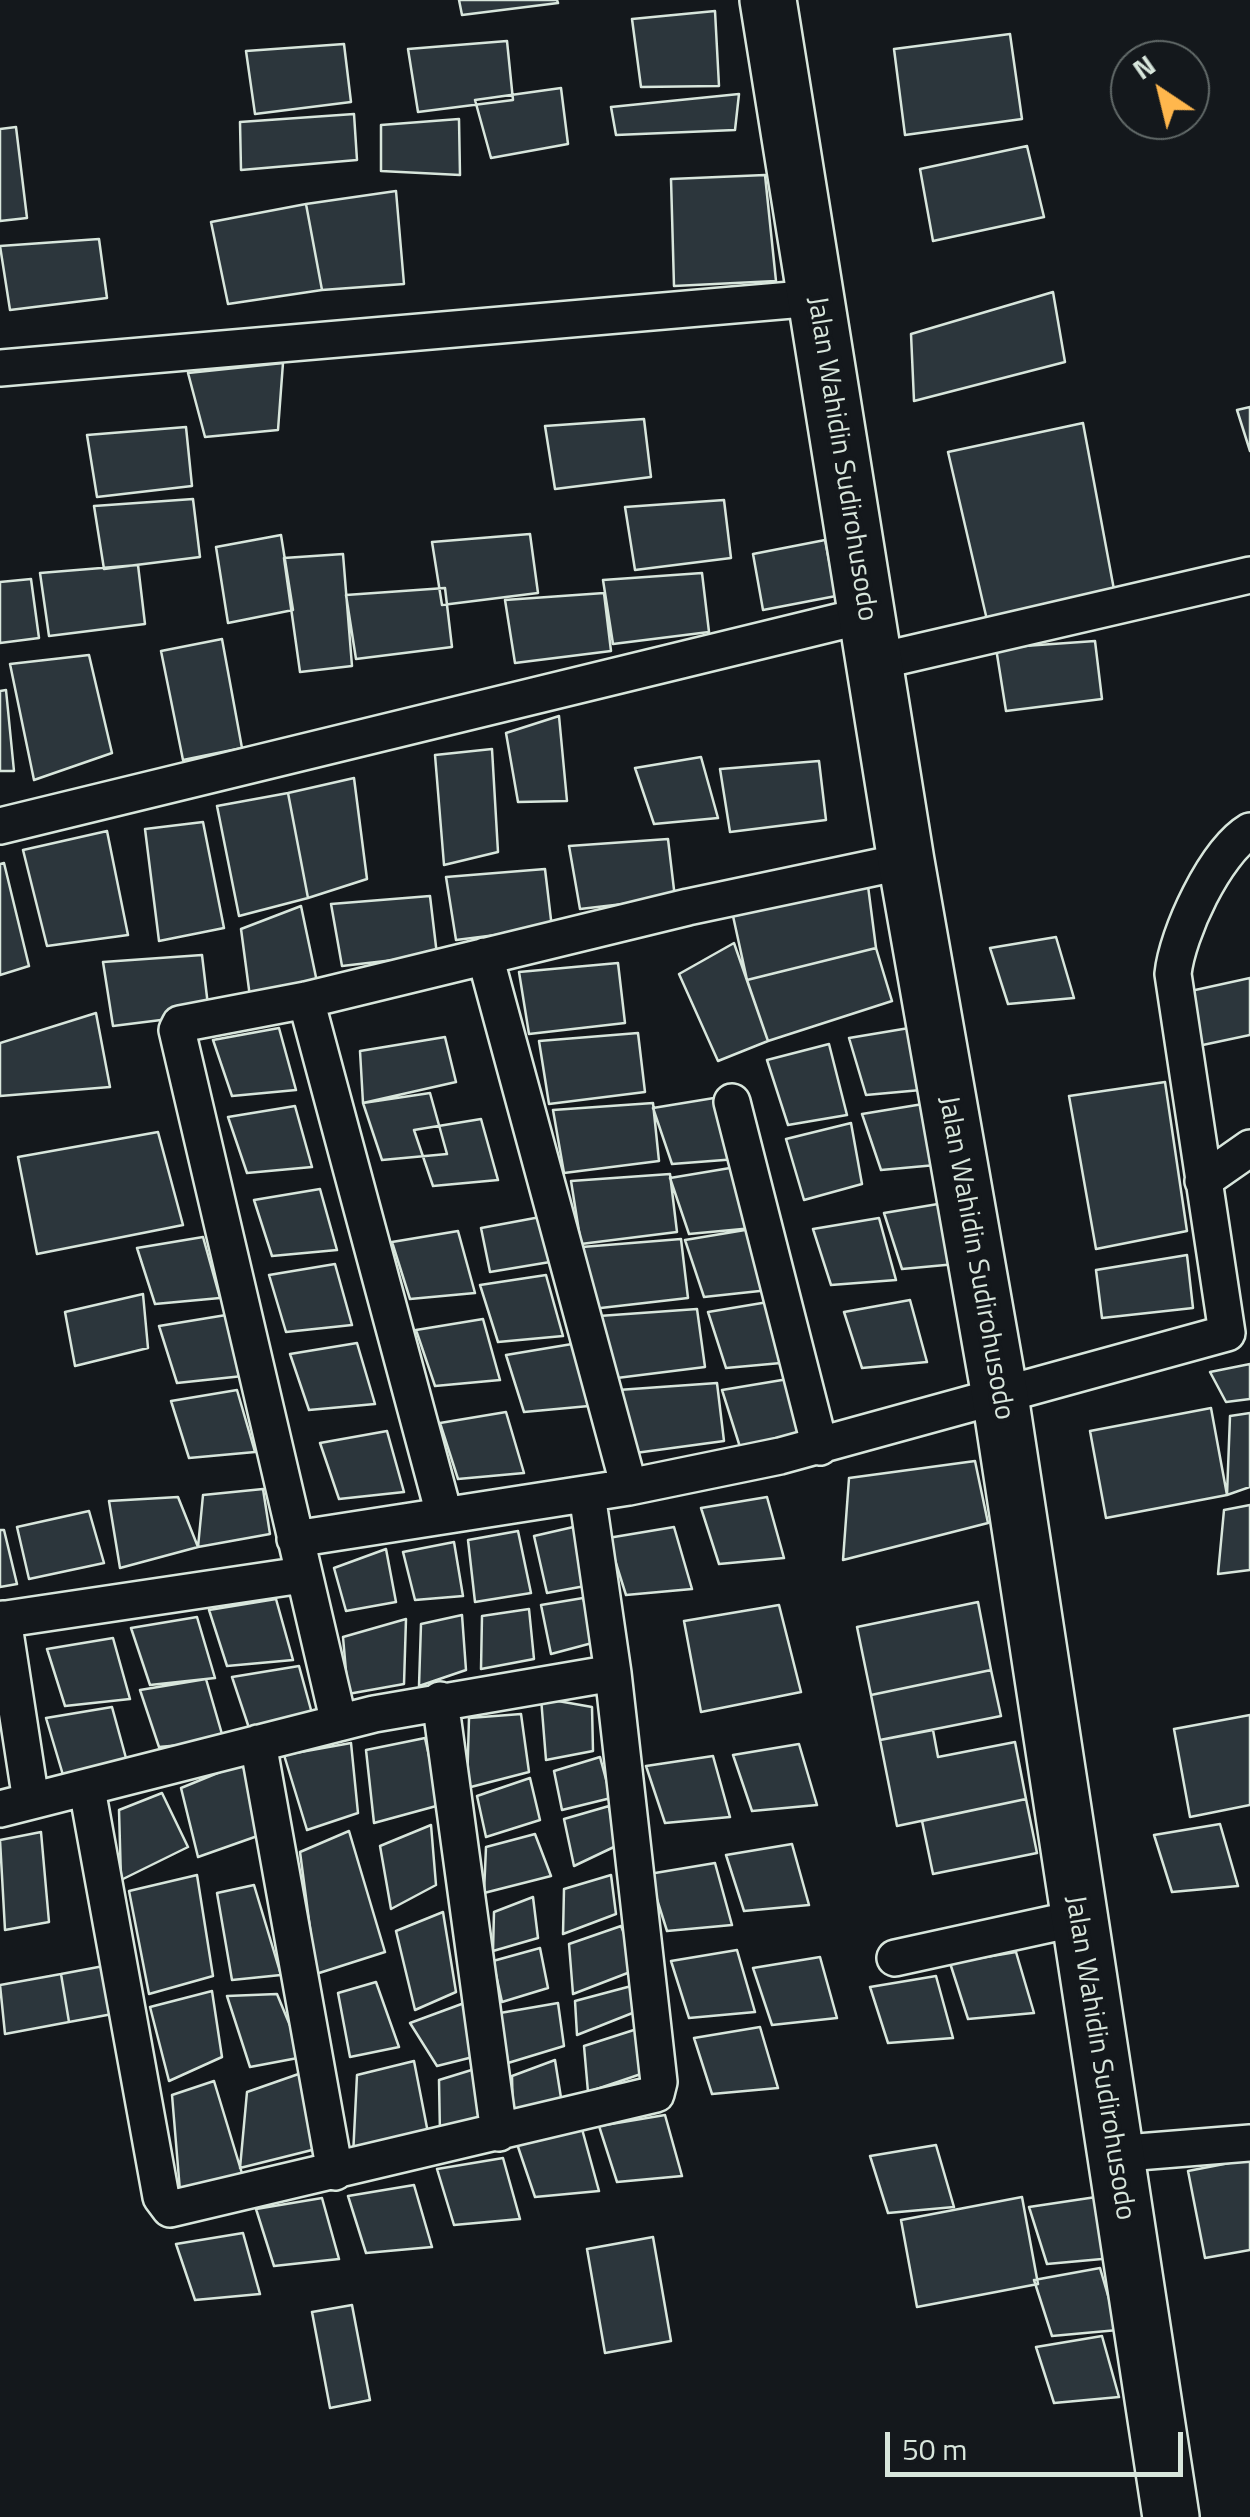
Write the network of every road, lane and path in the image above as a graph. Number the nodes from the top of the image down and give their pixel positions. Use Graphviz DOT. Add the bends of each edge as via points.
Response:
graph roads {
  1 [pos="768,0"];
  2 [pos="815,298"];
  3 [pos="0,368"];
  4 [pos="1250,574"];
  5 [pos="871,638"];
  6 [pos="0,826"];
  7 [pos="1250,831"];
  8 [pos="906,861"];
  9 [pos="485,956"];
  10 [pos="306,1000"];
  11 [pos="732,1102"];
  12 [pos="1250,1148"];
  13 [pos="1203,1181"];
  14 [pos="1238,1328"];
  15 [pos="1000,1396"];
  16 [pos="820,1447"];
  17 [pos="629,1488"];
  18 [pos="586,1494"];
  19 [pos="444,1514"];
  20 [pos="295,1539"];
  21 [pos="302,1575"];
  22 [pos="1,1620"];
  23 [pos="613,1674"];
  24 [pos="440,1700"];
  25 [pos="339,1723"];
  26 [pos="258,1743"];
  27 [pos="87,1789"];
  28 [pos="16,1805"];
  29 [pos="1078,1918"];
  30 [pos="895,1958"];
  31 [pos="499,2133"];
  32 [pos="1250,2143"];
  33 [pos="1113,2154"];
  34 [pos="336,2172"];
  35 [pos="1171,2517"];
  1 -- 2 [label="highway, Jalan Wahidin Sudirohusodo"];
  2 -- 3 [label="street"];
  2 -- 5 [label="highway, Jalan Wahidin Sudirohusodo"];
  4 -- 5 [label="street"];
  5 -- 6 [label="street"];
  5 -- 8 [label="highway, Jalan Wahidin Sudirohusodo"];
  7 -- 13 [label="street" via="1224,854 1174,959"];
  8 -- 9 [label="street"];
  8 -- 15 [label="highway, Jalan Wahidin Sudirohusodo"];
  9 -- 10 [label="street"];
  9 -- 17 [label="street"];
  10 -- 19 [label="street"];
  10 -- 20 [label="street" via="182,1022 177,1030"];
  11 -- 16 [label="street"];
  12 -- 13 [label="street"];
  13 -- 14 [label="street"];
  14 -- 15 [label="street"];
  15 -- 16 [label="street"];
  15 -- 29 [label="highway, Jalan Wahidin Sudirohusodo"];
  16 -- 17 [label="street"];
  17 -- 18 [label="street"];
  18 -- 19 [label="street"];
  18 -- 23 [label="street"];
  19 -- 20 [label="street"];
  20 -- 21 [label="street"];
  21 -- 22 [label="street"];
  21 -- 25 [label="street"];
  22 -- 28 [label="street"];
  23 -- 24 [label="street"];
  23 -- 31 [label="street" via="658,2091"];
  24 -- 25 [label="street"];
  24 -- 31 [label="street"];
  25 -- 26 [label="street"];
  26 -- 27 [label="street"];
  26 -- 34 [label="street"];
  27 -- 28 [label="street"];
  27 -- 34 [label="street" via="163,2201 170,2209 185,2208"];
  29 -- 30 [label="street"];
  29 -- 33 [label="highway, Jalan Wahidin Sudirohusodo"];
  31 -- 34 [label="street"];
  32 -- 33 [label="street"];
  33 -- 35 [label="highway, Jalan Wahidin Sudirohusodo"];
}
